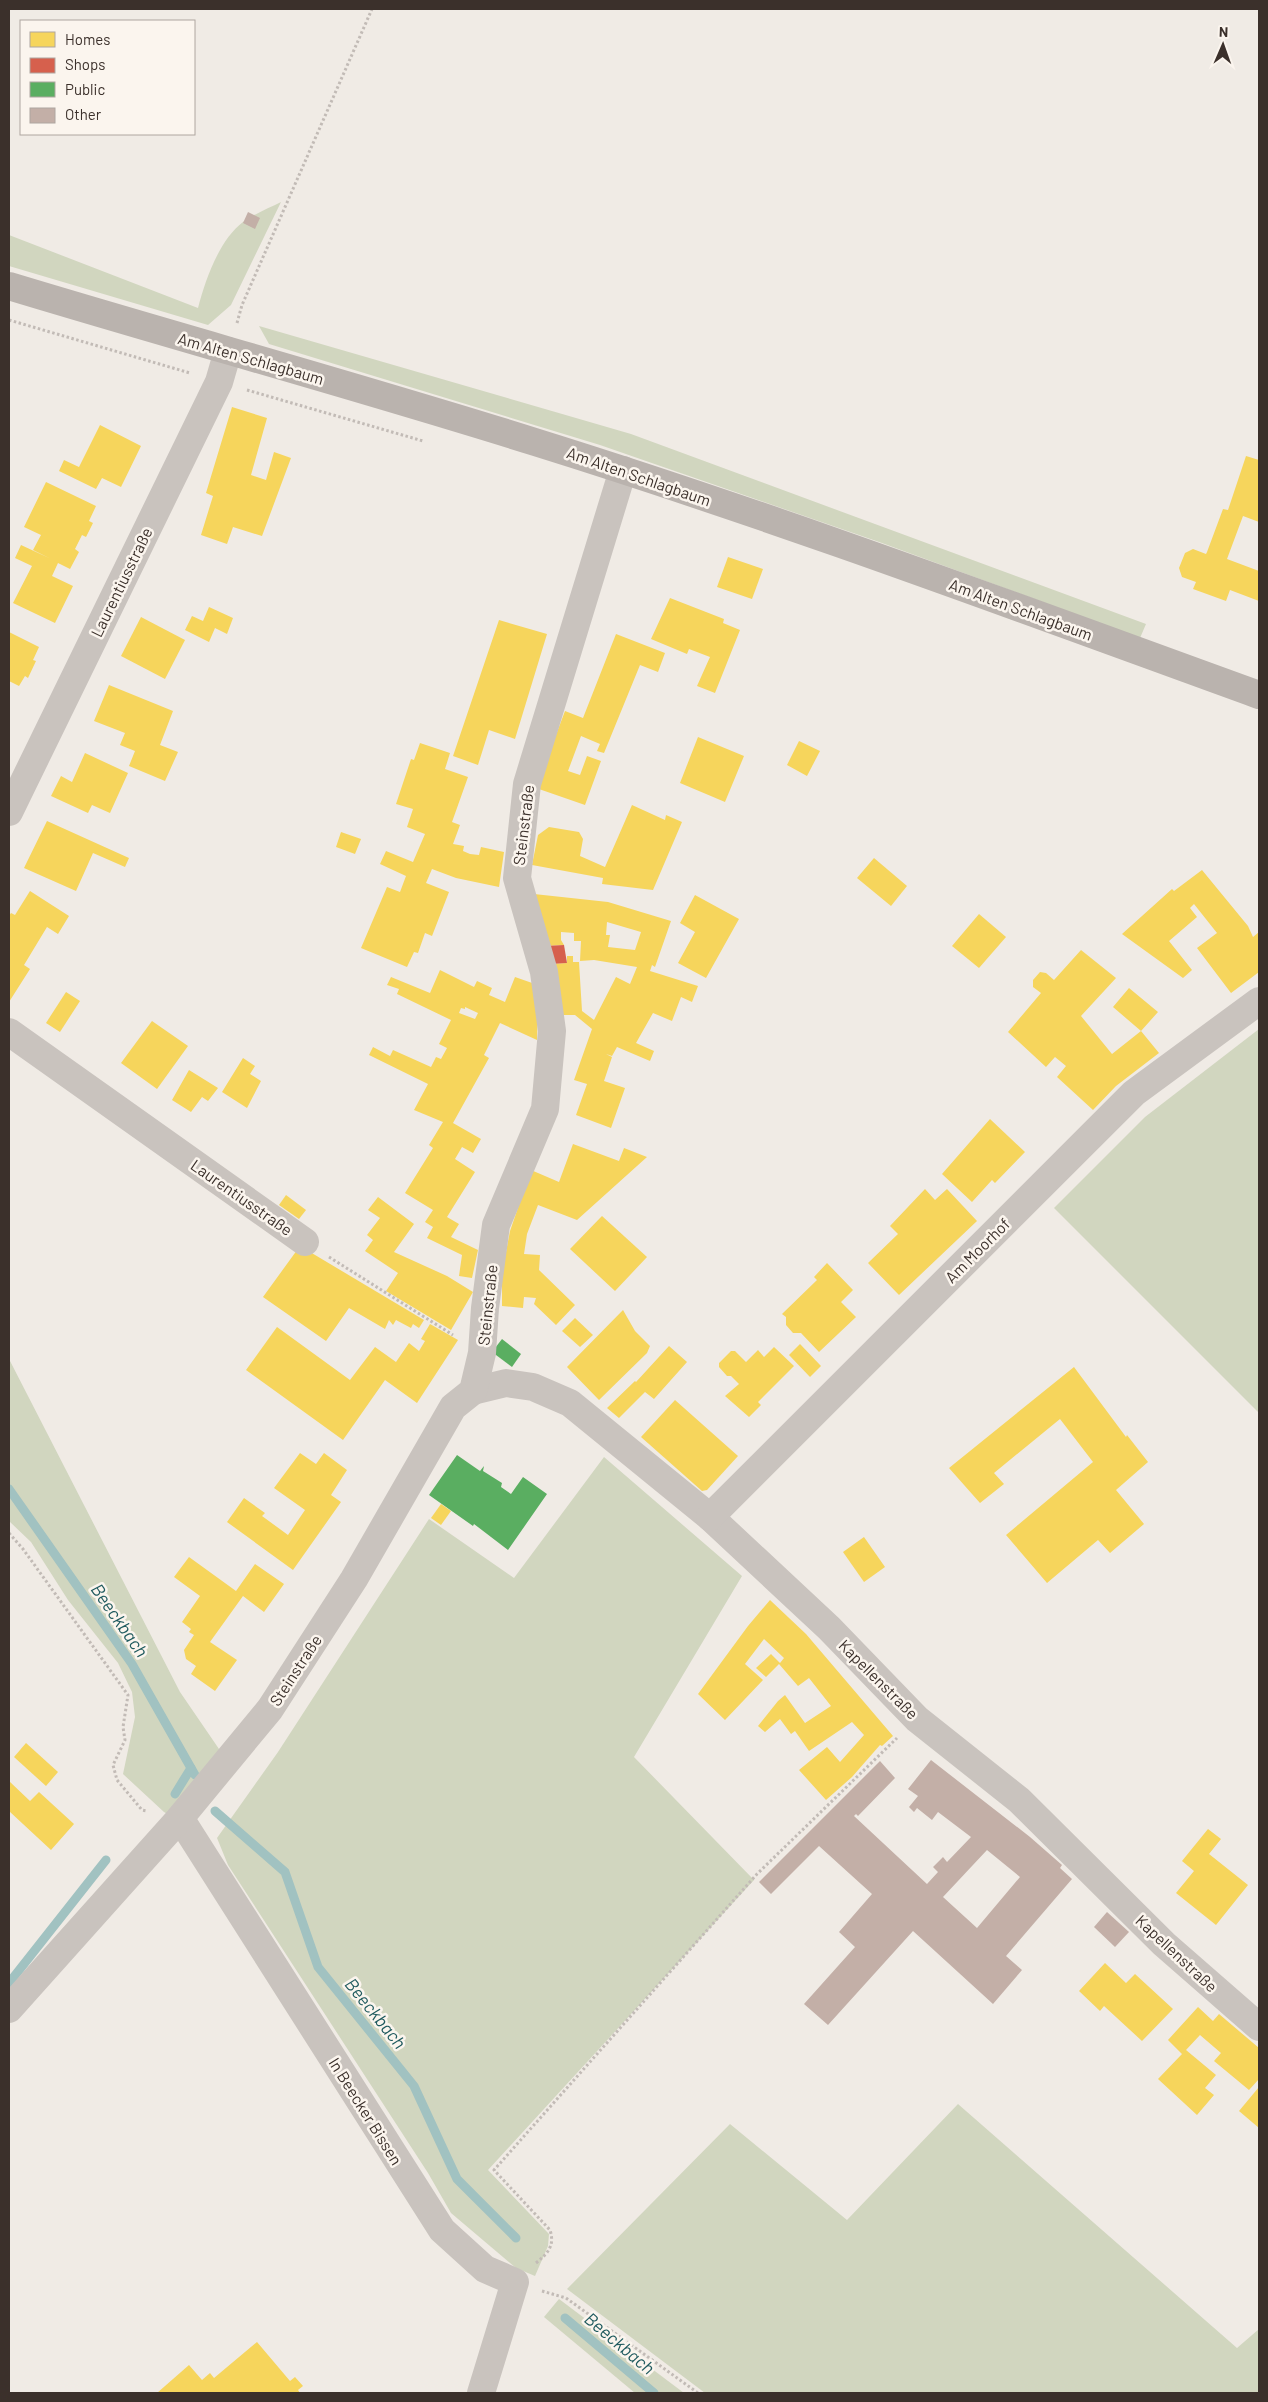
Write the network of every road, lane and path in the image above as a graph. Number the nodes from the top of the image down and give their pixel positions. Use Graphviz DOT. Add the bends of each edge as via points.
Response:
graph roads {
  1 [pos="372,9"];
  2 [pos="9,286"];
  3 [pos="228,351"];
  4 [pos="623,470"];
  5 [pos="1259,695"];
  6 [pos="9,812"];
  7 [pos="1259,1001"];
  8 [pos="9,1032"];
  9 [pos="305,1242"];
  10 [pos="482,1354"];
  11 [pos="473,1391"];
  12 [pos="710,1517"];
  13 [pos="9,1533"];
  14 [pos="917,1719"];
  15 [pos="180,1818"];
  16 [pos="9,2009"];
  17 [pos="1259,2027"];
  18 [pos="515,2282"];
  19 [pos="481,2393"];
  20 [pos="698,2393"];
  1 -- 3 [label="path" via="242,305"];
  2 -- 3 [label="main road, Am Alten Schlagbaum"];
  3 -- 4 [label="main road, Am Alten Schlagbaum"];
  3 -- 6 [label="street, Laurentiusstraße" via="219,382"];
  4 -- 5 [label="main road, Am Alten Schlagbaum"];
  4 -- 10 [label="street, Steinstraße" via="527,784 517,878 544,972 552,1031 545,1109 496,1225"];
  7 -- 12 [label="street, Am Moorhof" via="1134,1093"];
  8 -- 9 [label="street, Laurentiusstraße"];
  9 -- 10 [label="path, Laurentiusstraße"];
  10 -- 11 [label="street, Steinstraße"];
  11 -- 12 [label="street, Kapellenstraße" via="506,1383 524,1385 570,1403"];
  11 -- 15 [label="street, Steinstraße" via="453,1407 354,1579 270,1709"];
  12 -- 14 [label="street, Kapellenstraße" via="829,1628"];
  13 -- 15 [label="path" via="128,1695 123,1727 125,1740 113,1765 117,1780 142,1810"];
  14 -- 17 [label="street, Kapellenstraße" via="1019,1800 1164,1944"];
  14 -- 18 [label="path" via="757,1874 494,2170 550,2230 553,2239 550,2250"];
  15 -- 16 [label="street, Steinstraße"];
  15 -- 18 [label="street, In Beecker Bissen" via="442,2230 485,2269"];
  18 -- 19 [label="street"];
  18 -- 20 [label="path" via="566,2298"];
}
